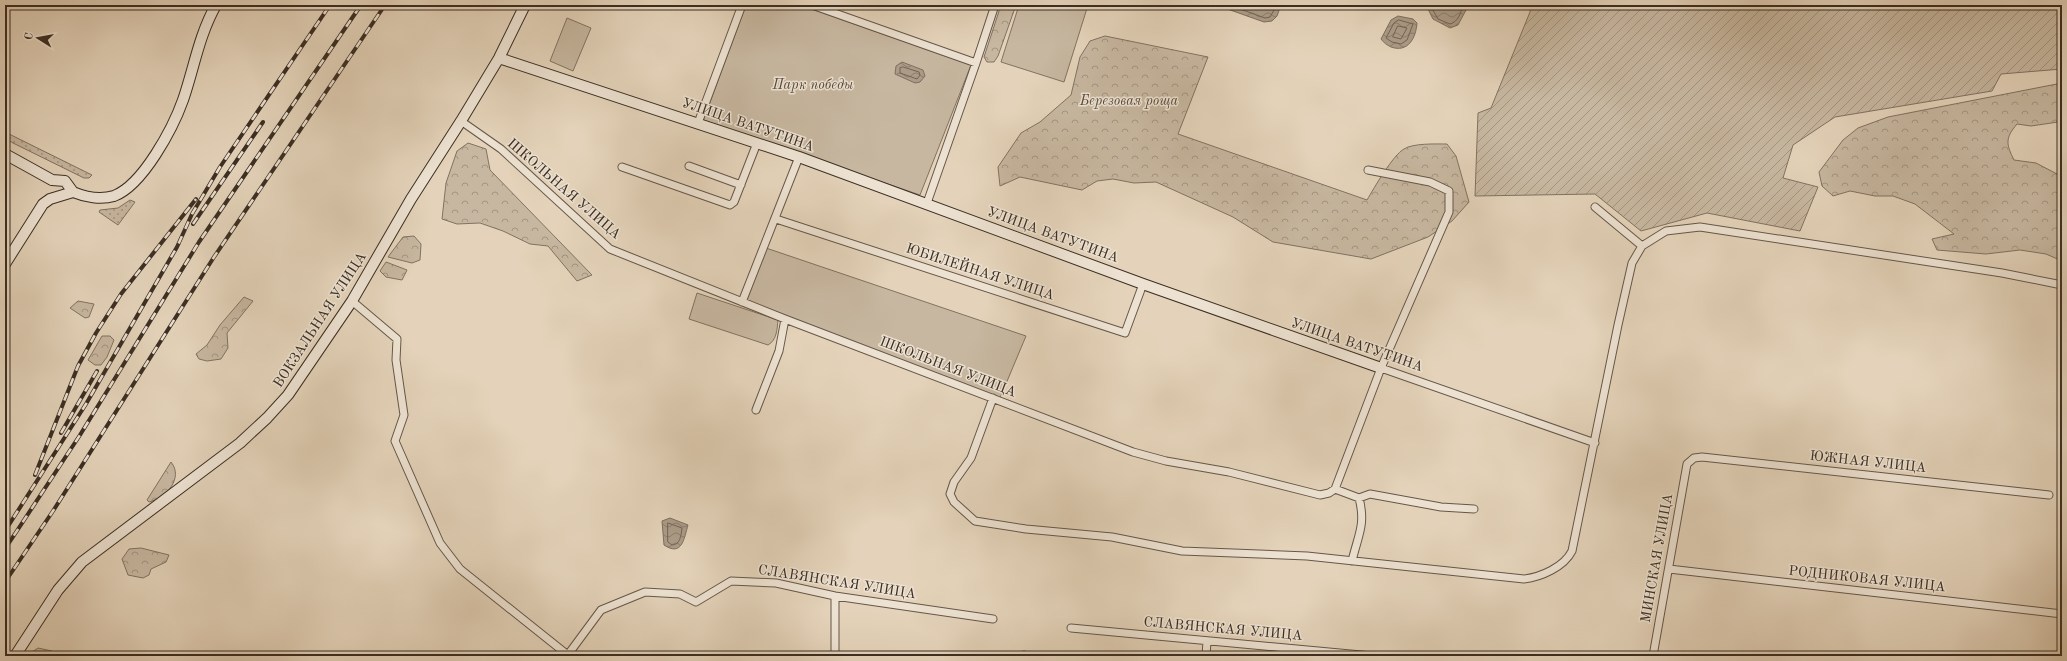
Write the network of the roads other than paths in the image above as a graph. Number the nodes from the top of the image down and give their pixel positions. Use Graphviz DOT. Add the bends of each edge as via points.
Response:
graph roads {
  1 [pos="216,5"];
  2 [pos="525,5"];
  3 [pos="742,5"];
  4 [pos="812,5"];
  5 [pos="995,5"];
  6 [pos="499,58"];
  7 [pos="976,63"];
  8 [pos="461,121"];
  9 [pos="698,123"];
  10 [pos="757,143"];
  11 [pos="5,154"];
  12 [pos="800,157"];
  13 [pos="689,166"];
  14 [pos="622,167"];
  15 [pos="1368,170"];
  16 [pos="741,185"];
  17 [pos="60,189"];
  18 [pos="927,203"];
  19 [pos="1595,207"];
  20 [pos="776,219"];
  21 [pos="1642,246"];
  22 [pos="5,264"];
  23 [pos="1143,284"];
  24 [pos="2062,285"];
  25 [pos="352,301"];
  26 [pos="742,302"];
  27 [pos="785,319"];
  28 [pos="1381,368"];
  29 [pos="993,398"];
  30 [pos="756,410"];
  31 [pos="1595,443"];
  32 [pos="1687,464"];
  33 [pos="1335,489"];
  34 [pos="2049,495"];
  35 [pos="1358,498"];
  36 [pos="1474,509"];
  37 [pos="1352,560"];
  38 [pos="1669,569"];
  39 [pos="835,596"];
  40 [pos="2062,614"];
  41 [pos="993,619"];
  42 [pos="1071,628"];
  43 [pos="1207,641"];
  44 [pos="14,656"];
  45 [pos="568,656"];
  46 [pos="835,656"];
  47 [pos="1206,656"];
  48 [pos="1372,656"];
  49 [pos="1653,656"];
  1 -- 17 [label="main road" via="204,27 179,109 164,140 144,170 126,189 115,195 93,197"];
  2 -- 6 [label="main road, ВОКЗАЛЬНАЯ УЛИЦА"];
  3 -- 9 [label="street"];
  4 -- 7 [label="street"];
  5 -- 7 [label="street"];
  6 -- 8 [label="main road, ВОКЗАЛЬНАЯ УЛИЦА"];
  6 -- 9 [label="main road, УЛИЦА ВАТУТИНА"];
  7 -- 18 [label="street"];
  8 -- 25 [label="main road, ВОКЗАЛЬНАЯ УЛИЦА" via="411,199"];
  8 -- 26 [label="street, ШКОЛЬНАЯ УЛИЦА" via="501,149 610,249"];
  9 -- 10 [label="main road, УЛИЦА ВАТУТИНА"];
  10 -- 12 [label="main road, УЛИЦА ВАТУТИНА"];
  10 -- 16 [label="street"];
  11 -- 17 [label="main road"];
  12 -- 18 [label="main road, УЛИЦА ВАТУТИНА"];
  12 -- 20 [label="street"];
  13 -- 16 [label="street"];
  14 -- 16 [label="street" via="727,206 734,202"];
  15 -- 28 [label="street" via="1430,182 1449,191 1449,212"];
  17 -- 22 [label="main road" via="40,206"];
  18 -- 23 [label="main road, УЛИЦА ВАТУТИНА"];
  19 -- 21 [label="street"];
  20 -- 23 [label="street, ЮБИЛЕЙНАЯ УЛИЦА" via="1125,333"];
  20 -- 26 [label="street"];
  21 -- 24 [label="street" via="1666,231 1700,227 2002,273"];
  21 -- 31 [label="street" via="1632,263"];
  23 -- 28 [label="main road, УЛИЦА ВАТУТИНА"];
  25 -- 44 [label="main road, ВОКЗАЛЬНАЯ УЛИЦА" via="311,364 279,406 240,443 82,562 58,590"];
  25 -- 45 [label="street" via="397,339 396,360 404,415 395,441 440,543 460,569"];
  26 -- 27 [label="street, ШКОЛЬНАЯ УЛИЦА"];
  27 -- 29 [label="street, ШКОЛЬНАЯ УЛИЦА"];
  27 -- 30 [label="street" via="779,351"];
  28 -- 31 [label="street, УЛИЦА ВАТУТИНА"];
  28 -- 33 [label="street"];
  29 -- 33 [label="street, ШКОЛЬНАЯ УЛИЦА" via="1133,452 1155,458 1229,472 1320,496"];
  29 -- 37 [label="street" via="971,458 954,482 950,494 954,502 975,520 1026,529 1112,537 1182,551"];
  31 -- 37 [label="street" via="1572,551 1565,561 1544,574 1524,580"];
  32 -- 34 [label="street, ЮЖНАЯ УЛИЦА" via="1694,458 1702,457"];
  32 -- 38 [label="street, МИНСКАЯ УЛИЦА"];
  33 -- 35 [label="street"];
  35 -- 36 [label="street" via="1370,494 1441,507"];
  35 -- 37 [label="street" via="1363,513 1362,527"];
  38 -- 40 [label="street, РОДНИКОВАЯ УЛИЦА"];
  38 -- 49 [label="street, МИНСКАЯ УЛИЦА"];
  39 -- 41 [label="street, СЛАВЯНСКАЯ УЛИЦА"];
  39 -- 45 [label="street, СЛАВЯНСКАЯ УЛИЦА" via="776,583 731,581 696,602 680,594 646,592 601,610"];
  39 -- 46 [label="street"];
  42 -- 43 [label="street, СЛАВЯНСКАЯ УЛИЦА"];
  43 -- 47 [label="street"];
  43 -- 48 [label="street, СЛАВЯНСКАЯ УЛИЦА"];
}
